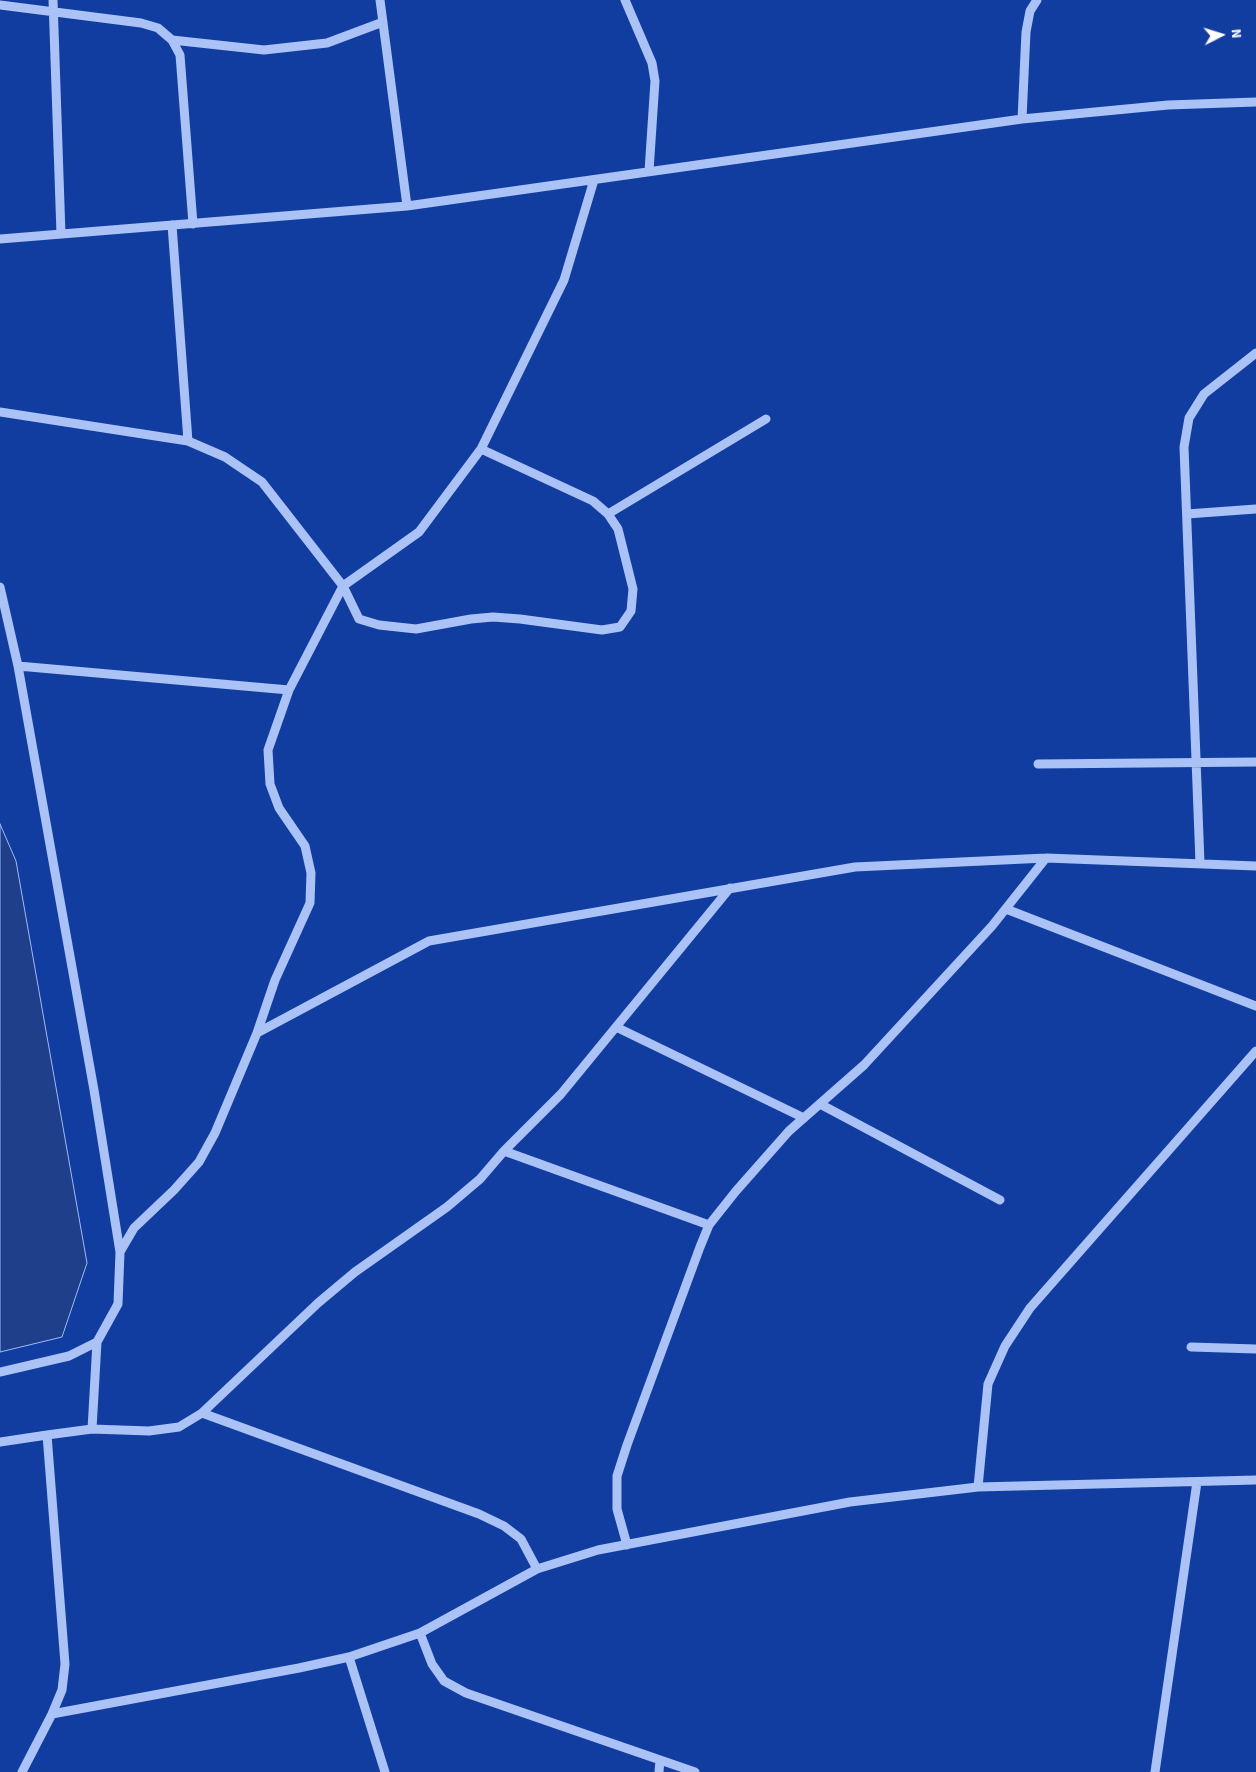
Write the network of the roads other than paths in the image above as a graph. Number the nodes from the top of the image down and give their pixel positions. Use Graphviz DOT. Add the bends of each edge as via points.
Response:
graph roads {
  1 [pos="53,0"];
  2 [pos="380,0"];
  3 [pos="625,0"];
  4 [pos="1037,0"];
  5 [pos="0,5"];
  6 [pos="54,12"];
  7 [pos="383,22"];
  8 [pos="172,40"];
  9 [pos="1256,102"];
  10 [pos="1022,119"];
  11 [pos="649,170"];
  12 [pos="594,180"];
  13 [pos="408,206"];
  14 [pos="193,224"];
  15 [pos="172,225"];
  16 [pos="61,234"];
  17 [pos="0,239"];
  18 [pos="1256,353"];
  19 [pos="0,412"];
  20 [pos="766,419"];
  21 [pos="188,441"];
  22 [pos="481,449"];
  23 [pos="1256,509"];
  24 [pos="608,514"];
  25 [pos="1187,514"];
  26 [pos="343,586"];
  27 [pos="0,587"];
  28 [pos="18,666"];
  29 [pos="289,690"];
  30 [pos="1196,762"];
  31 [pos="1256,762"];
  32 [pos="1038,764"];
  33 [pos="1046,858"];
  34 [pos="1200,863"];
  35 [pos="1256,866"];
  36 [pos="730,888"];
  37 [pos="1006,910"];
  38 [pos="1256,1006"];
  39 [pos="616,1027"];
  40 [pos="257,1033"];
  41 [pos="1256,1051"];
  42 [pos="820,1104"];
  43 [pos="804,1118"];
  44 [pos="504,1152"];
  45 [pos="1000,1200"];
  46 [pos="710,1225"];
  47 [pos="120,1252"];
  48 [pos="97,1342"];
  49 [pos="1191,1347"];
  50 [pos="1256,1349"];
  51 [pos="0,1372"];
  52 [pos="202,1413"];
  53 [pos="92,1429"];
  54 [pos="46,1435"];
  55 [pos="0,1442"];
  56 [pos="1256,1480"];
  57 [pos="1197,1482"];
  58 [pos="978,1487"];
  59 [pos="627,1545"];
  60 [pos="537,1568"];
  61 [pos="420,1633"];
  62 [pos="349,1657"];
  63 [pos="52,1714"];
  64 [pos="660,1760"];
  65 [pos="22,1772"];
  66 [pos="385,1772"];
  67 [pos="659,1772"];
  68 [pos="695,1772"];
  69 [pos="1155,1772"];
  1 -- 6 [label="street"];
  2 -- 7 [label="street"];
  3 -- 11 [label="street" via="652,63 655,81"];
  4 -- 10 [label="street" via="1030,11 1026,32"];
  5 -- 6 [label="street"];
  6 -- 8 [label="street" via="141,23 158,28"];
  6 -- 16 [label="street"];
  7 -- 8 [label="street" via="327,43 264,50"];
  7 -- 13 [label="street"];
  8 -- 14 [label="street" via="180,55"];
  9 -- 10 [label="street" via="1168,105"];
  10 -- 11 [label="street"];
  11 -- 12 [label="street"];
  12 -- 13 [label="street"];
  12 -- 22 [label="street" via="564,280"];
  13 -- 14 [label="street"];
  14 -- 15 [label="street"];
  15 -- 16 [label="street"];
  15 -- 21 [label="street"];
  16 -- 17 [label="street"];
  18 -- 25 [label="street" via="1204,394 1189,418 1184,447"];
  19 -- 21 [label="street"];
  20 -- 24 [label="street"];
  21 -- 26 [label="street" via="225,457 262,482"];
  22 -- 24 [label="street" via="593,501"];
  22 -- 26 [label="street" via="419,532"];
  23 -- 25 [label="street"];
  24 -- 26 [label="street" via="618,529 633,589 632,611 620,628 602,630 493,617 416,629 379,625 359,620"];
  25 -- 30 [label="street"];
  26 -- 29 [label="street"];
  27 -- 28 [label="street"];
  28 -- 29 [label="street"];
  28 -- 47 [label="street"];
  29 -- 40 [label="street" via="268,750 270,784 279,808 305,846 311,873 310,903 275,980"];
  30 -- 31 [label="street"];
  30 -- 32 [label="street"];
  30 -- 34 [label="street"];
  33 -- 34 [label="street"];
  33 -- 36 [label="street" via="855,867"];
  33 -- 37 [label="street"];
  34 -- 35 [label="street"];
  36 -- 39 [label="street"];
  36 -- 40 [label="street" via="428,941"];
  37 -- 38 [label="street"];
  37 -- 42 [label="street" via="864,1065"];
  39 -- 43 [label="street"];
  39 -- 44 [label="street" via="561,1094"];
  40 -- 47 [label="street" via="215,1133 199,1162 134,1228"];
  41 -- 58 [label="street" via="1030,1308 1005,1346 988,1384"];
  42 -- 43 [label="street"];
  42 -- 45 [label="street"];
  43 -- 46 [label="street" via="742,1184"];
  44 -- 46 [label="street"];
  44 -- 52 [label="street" via="480,1179 447,1207 355,1272 318,1303"];
  46 -- 59 [label="street" via="618,1476 617,1509"];
  47 -- 48 [label="street" via="118,1304"];
  48 -- 51 [label="street" via="69,1356"];
  48 -- 53 [label="street"];
  49 -- 50 [label="street"];
  52 -- 53 [label="street" via="179,1427 149,1431"];
  52 -- 60 [label="street" via="479,1514 521,1538"];
  53 -- 54 [label="street"];
  54 -- 55 [label="street"];
  54 -- 63 [label="street" via="66,1664 62,1690"];
  56 -- 57 [label="street"];
  57 -- 58 [label="street"];
  57 -- 69 [label="street"];
  58 -- 59 [label="street" via="850,1502"];
  59 -- 60 [label="street"];
  60 -- 61 [label="street"];
  61 -- 62 [label="street"];
  61 -- 64 [label="street" via="432,1664 444,1680 466,1693"];
  62 -- 63 [label="street"];
  62 -- 66 [label="street"];
  63 -- 65 [label="street"];
  64 -- 67 [label="street"];
  64 -- 68 [label="street"];
}
